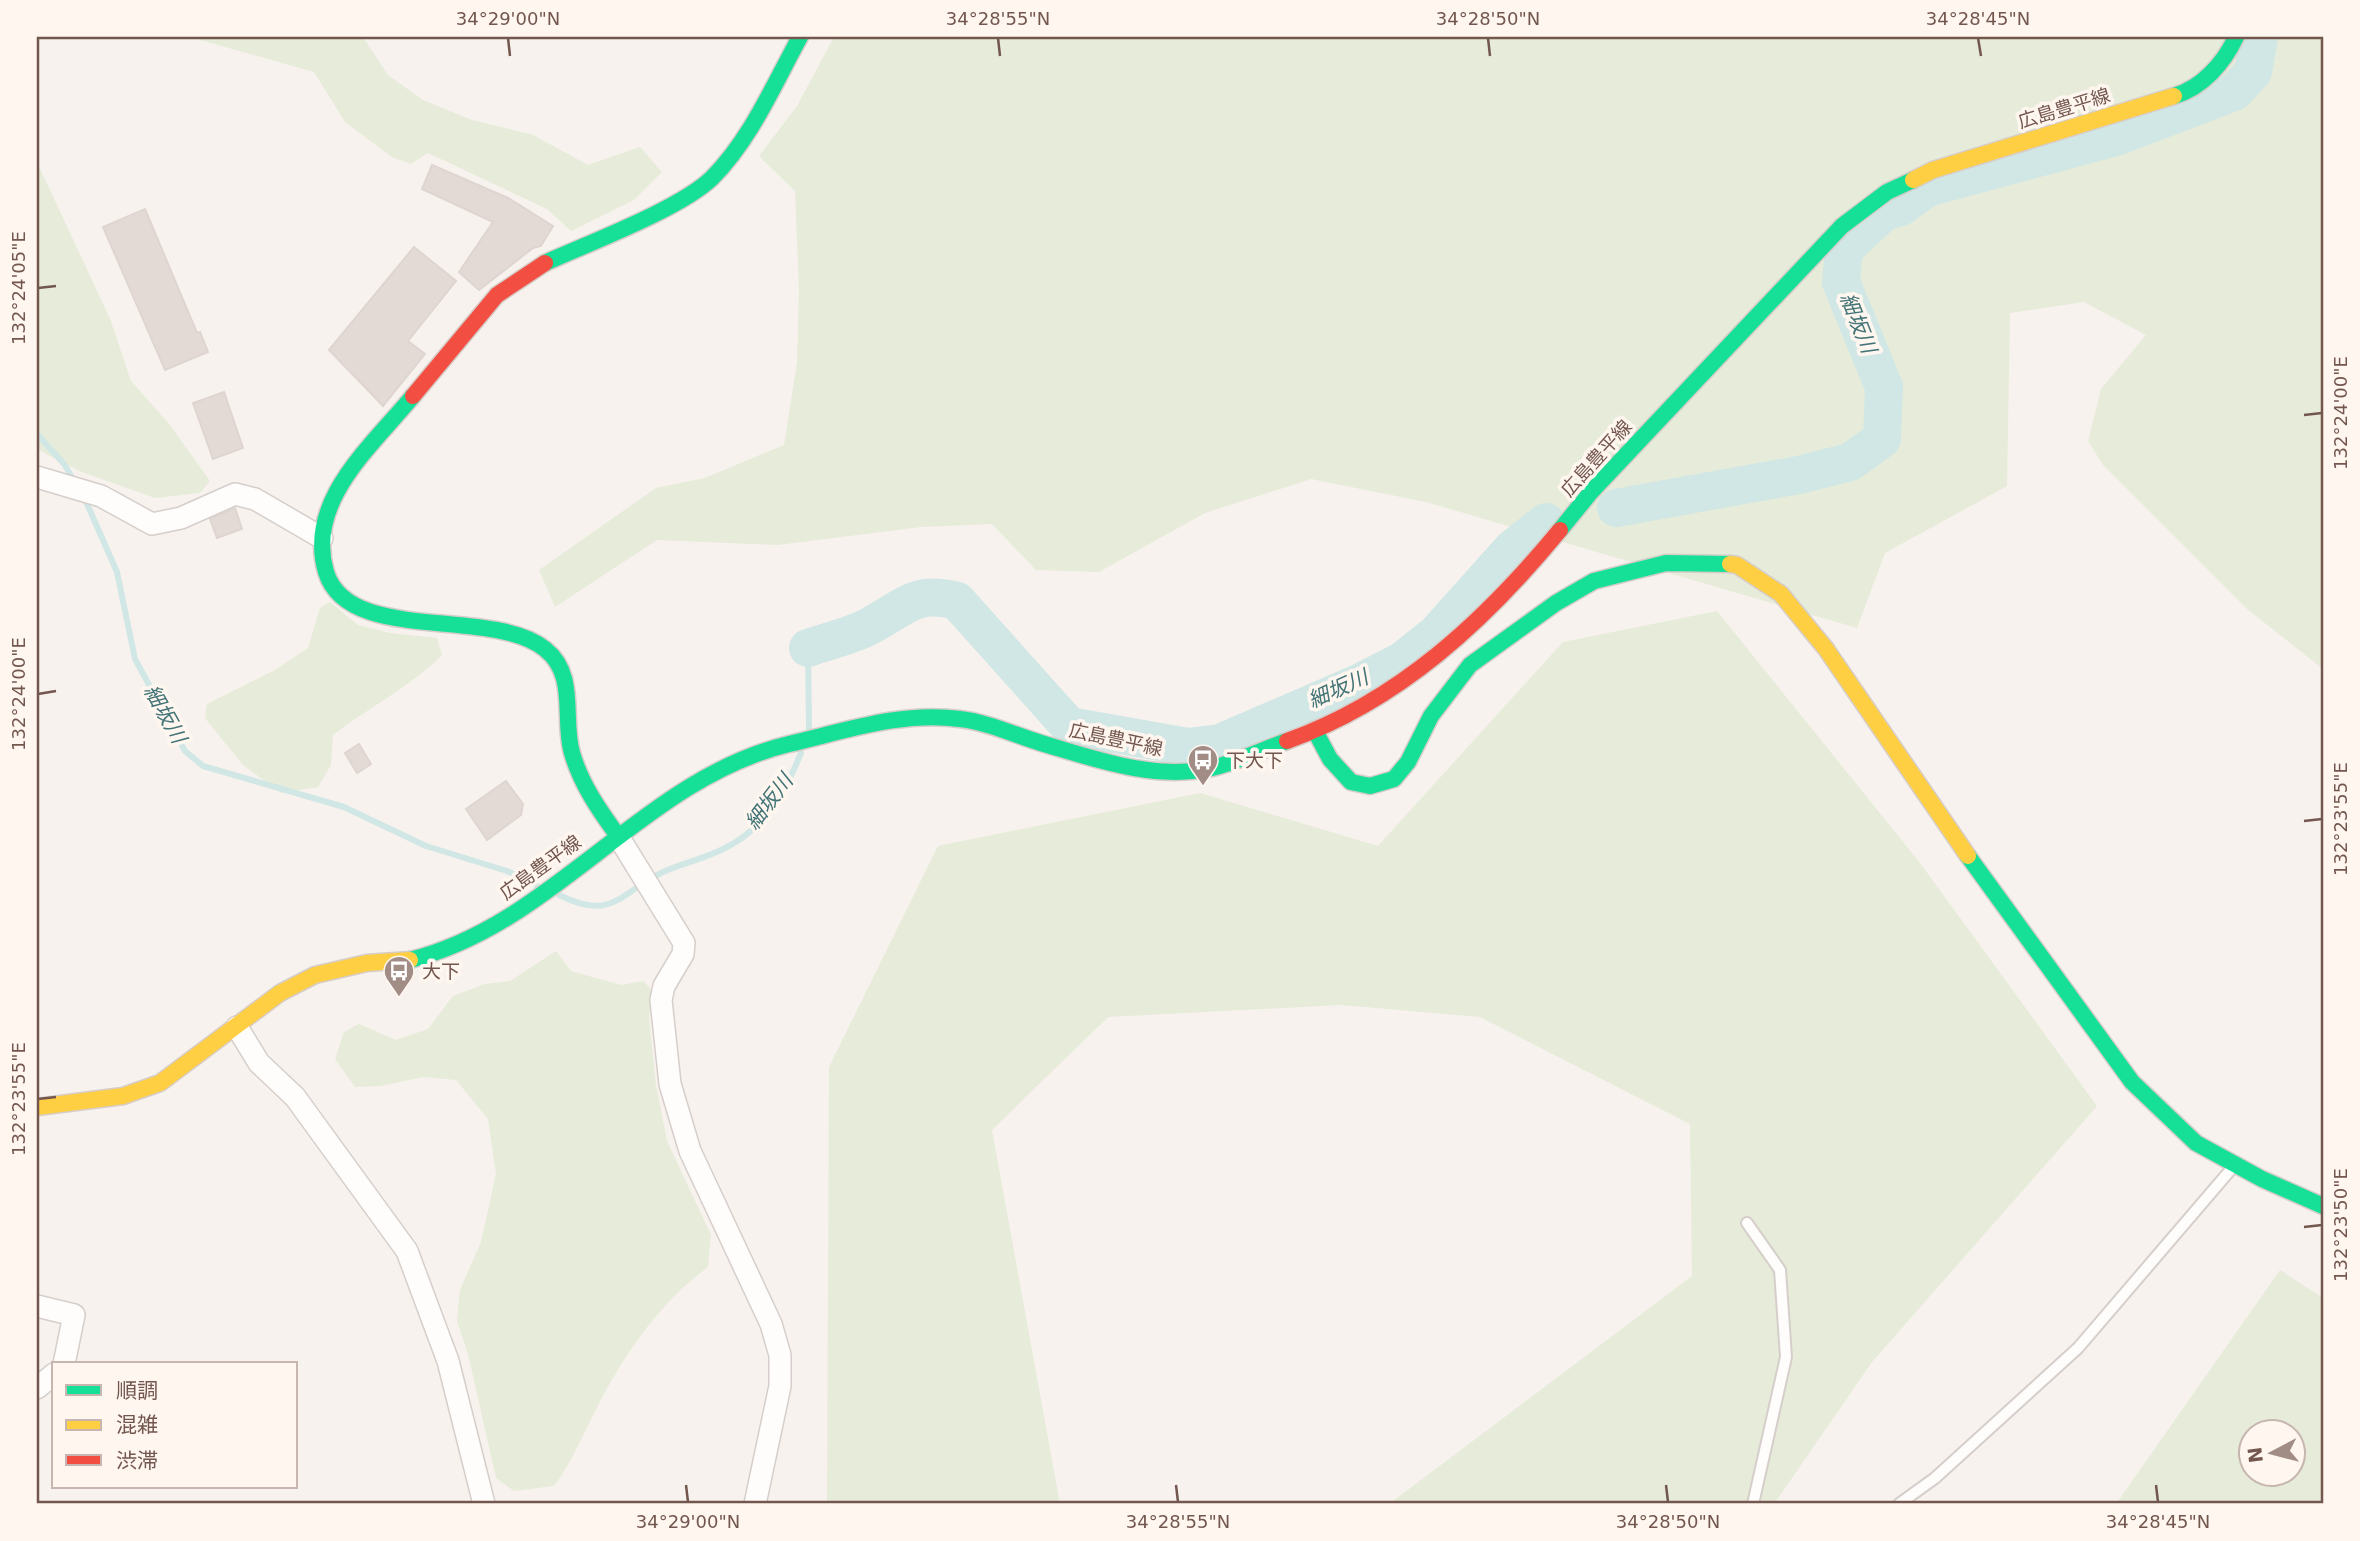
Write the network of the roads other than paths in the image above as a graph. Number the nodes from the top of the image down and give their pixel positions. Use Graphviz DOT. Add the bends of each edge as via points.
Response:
graph roads {
  1 [pos="800,37"];
  2 [pos="2236,37"];
  3 [pos="37,477"];
  4 [pos="322,538"];
  5 [pos="1315,731"];
  6 [pos="618,836"];
  7 [pos="237,1027"];
  8 [pos="37,1107"];
  9 [pos="2235,1165"];
  10 [pos="2323,1206"];
  11 [pos="1747,1223"];
  12 [pos="37,1306"];
  13 [pos="64,1362"];
  14 [pos="52,1376"];
  15 [pos="37,1388"];
  16 [pos="484,1504"];
  17 [pos="755,1504"];
  18 [pos="1753,1504"];
  19 [pos="1899,1504"];
  1 -- 4 [label="street" via="748,132 712,178 687,197 537,267 497,295 334,492"];
  2 -- 5 [label="street, 広島豊平線" via="2205,81 2181,94 1933,170 1878,198 1801,267 1466,633 1405,682"];
  3 -- 4 [label="street" via="101,496 152,524 181,518 235,494 255,499"];
  4 -- 6 [label="street" via="321,556 330,583 348,603 382,616 514,630 545,648 562,674 569,701 567,735 574,760 590,799"];
  5 -- 6 [label="street, 広島豊平線" via="1211,768 1163,772 1105,762 962,719 911,716 756,754 679,791"];
  5 -- 9 [label="street" via="1330,759 1351,782 1370,786 1394,779 1431,716 1470,665 1556,603 1594,581 1666,563 1737,565 1781,594 1826,649 1934,809 2132,1082 2196,1143"];
  6 -- 7 [label="street, 広島豊平線" via="532,901 459,943 412,960 367,963 315,975 280,993"];
  6 -- 17 [label="street" via="684,943 684,954 664,986 661,1000 670,1084 690,1151 771,1324 780,1355 780,1386"];
  7 -- 8 [label="street, 広島豊平線" via="160,1083 122,1096"];
  7 -- 16 [label="street" via="259,1063 295,1097 407,1251 448,1361"];
  9 -- 10 [label="street"];
  9 -- 19 [label="lane" via="2078,1348 1935,1478"];
  11 -- 18 [label="lane" via="1780,1270 1786,1357"];
  12 -- 13 [label="street" via="74,1315"];
  14 -- 15 [label="street"];
}
